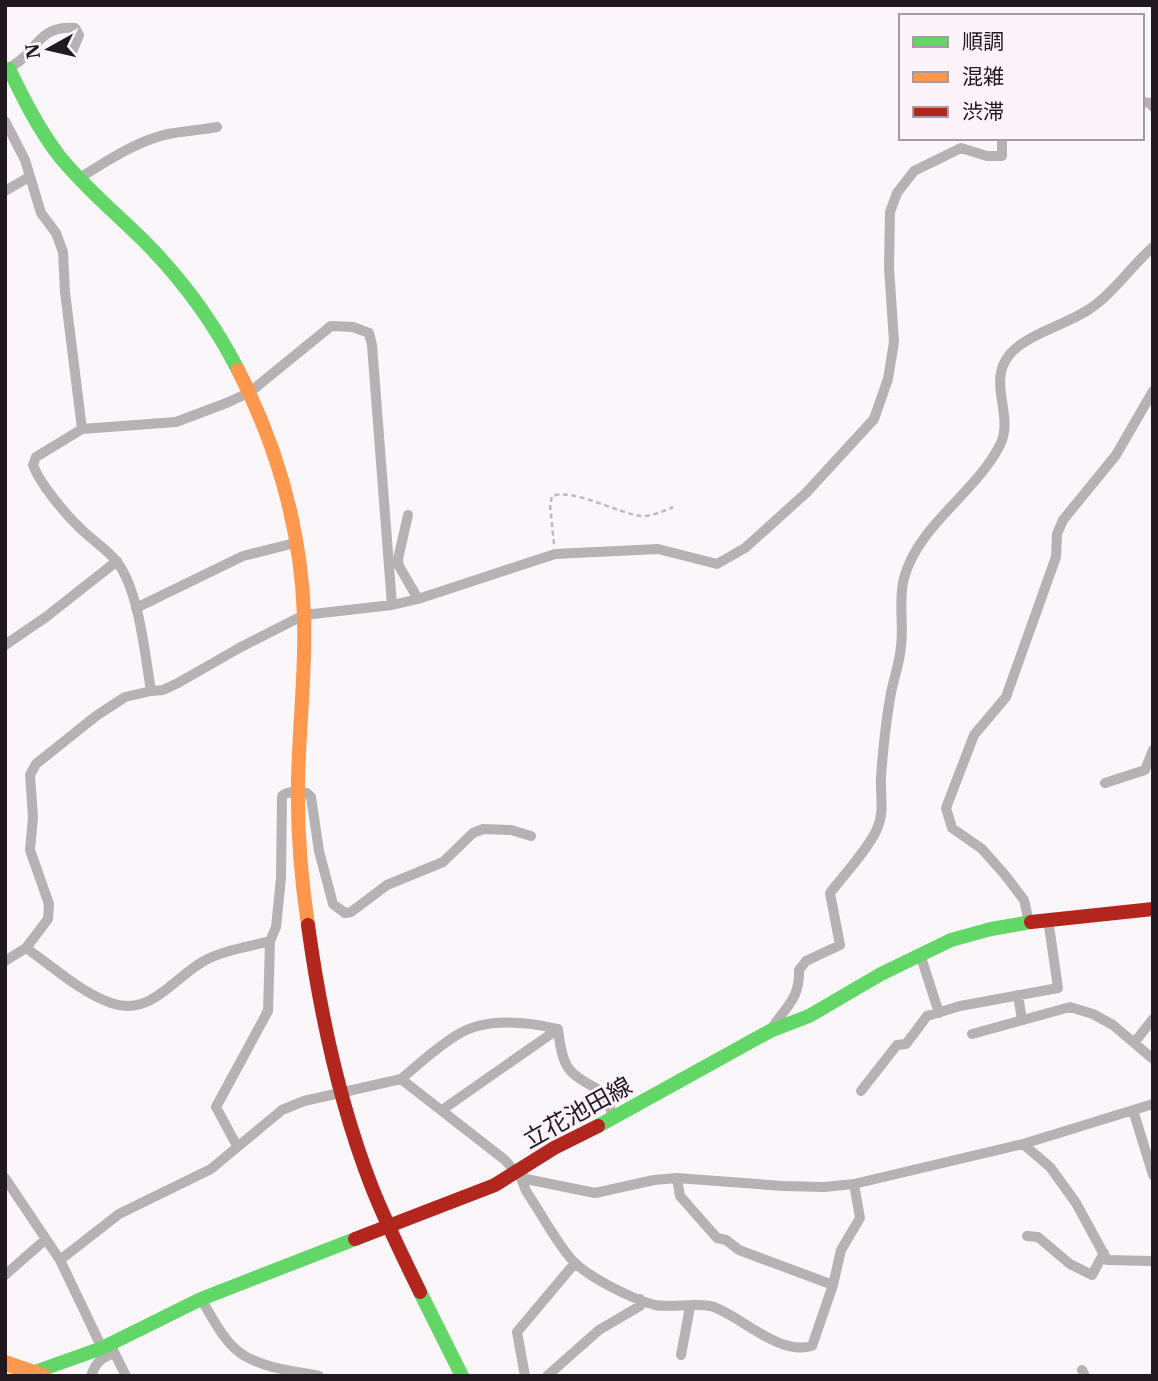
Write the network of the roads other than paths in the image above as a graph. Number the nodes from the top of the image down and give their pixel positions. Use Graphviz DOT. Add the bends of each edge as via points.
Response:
graph roads {
  1 [pos="72,52"];
  2 [pos="6,66"];
  3 [pos="5,121"];
  4 [pos="217,127"];
  5 [pos="1002,140"];
  6 [pos="29,177"];
  7 [pos="79,178"];
  8 [pos="5,191"];
  9 [pos="1153,247"];
  10 [pos="1153,391"];
  11 [pos="250,392"];
  12 [pos="82,429"];
  13 [pos="408,515"];
  14 [pos="295,543"];
  15 [pos="117,561"];
  16 [pos="418,599"];
  17 [pos="392,605"];
  18 [pos="136,608"];
  19 [pos="304,615"];
  20 [pos="5,645"];
  21 [pos="151,691"];
  22 [pos="1153,751"];
  23 [pos="1105,783"];
  24 [pos="297,792"];
  25 [pos="531,836"];
  26 [pos="1153,909"];
  27 [pos="1048,919"];
  28 [pos="1029,922"];
  29 [pos="270,941"];
  30 [pos="26,948"];
  31 [pos="920,954"];
  32 [pos="5,961"];
  33 [pos="1018,995"];
  34 [pos="939,1013"];
  35 [pos="1153,1018"];
  36 [pos="1022,1020"];
  37 [pos="558,1029"];
  38 [pos="769,1031"];
  39 [pos="972,1034"];
  40 [pos="1134,1042"];
  41 [pos="1153,1059"];
  42 [pos="401,1079"];
  43 [pos="861,1091"];
  44 [pos="340,1093"];
  45 [pos="1153,1104"];
  46 [pos="442,1110"];
  47 [pos="1133,1110"];
  48 [pos="613,1118"];
  49 [pos="1023,1144"];
  50 [pos="237,1146"];
  51 [pos="519,1175"];
  52 [pos="1153,1175"];
  53 [pos="5,1178"];
  54 [pos="677,1178"];
  55 [pos="854,1184"];
  56 [pos="389,1225"];
  57 [pos="1027,1236"];
  58 [pos="47,1239"];
  59 [pos="1104,1254"];
  60 [pos="61,1260"];
  61 [pos="1153,1261"];
  62 [pos="575,1263"];
  63 [pos="5,1275"];
  64 [pos="834,1285"];
  65 [pos="201,1299"];
  66 [pos="640,1299"];
  67 [pos="691,1307"];
  68 [pos="109,1348"];
  69 [pos="681,1355"];
  70 [pos="5,1363"];
  71 [pos="554,1374"];
  72 [pos="24,1376"];
  73 [pos="43,1376"];
  74 [pos="92,1376"];
  75 [pos="126,1376"];
  76 [pos="320,1376"];
  77 [pos="462,1376"];
  78 [pos="525,1376"];
  1 -- 2 [label="street" via="79,34 75,29 50,30 25,57"];
  2 -- 7 [label="main road" via="44,135"];
  3 -- 6 [label="street"];
  4 -- 7 [label="street" via="149,140"];
  5 -- 16 [label="street" via="1003,156 961,148 914,171 897,193 890,212 894,342 874,419 806,493 744,548 717,564 658,548 555,554"];
  6 -- 8 [label="street"];
  6 -- 12 [label="street" via="41,213 63,252"];
  7 -- 11 [label="main road" via="191,294"];
  9 -- 38 [label="street" via="1090,309 1032,338 1006,361 998,387 1006,417 1001,443 981,474 923,539 909,560 903,581 901,646 890,694 881,780 882,815 876,832 830,893 840,945 806,961 799,970 795,998"];
  10 -- 28 [label="street" via="1116,455 1063,520 1056,557 1006,697 974,735 946,808 952,828 982,849 1024,900"];
  11 -- 12 [label="street" via="176,422"];
  11 -- 14 [label="main road" via="272,449"];
  11 -- 17 [label="street" via="331,326 369,333"];
  12 -- 15 [label="street" via="36,457 33,465 78,526"];
  13 -- 16 [label="street" via="398,559"];
  14 -- 18 [label="street" via="243,556"];
  14 -- 19 [label="main road"];
  15 -- 18 [label="street"];
  15 -- 20 [label="street"];
  16 -- 17 [label="street"];
  17 -- 19 [label="street"];
  18 -- 21 [label="street"];
  19 -- 21 [label="street" via="178,683"];
  19 -- 24 [label="main road"];
  21 -- 30 [label="street" via="125,698 96,716 36,764 30,775 30,850 49,904 48,919"];
  22 -- 23 [label="street" via="1145,770"];
  24 -- 25 [label="street" via="311,797 333,904 345,913 387,885 443,862 473,833 496,829"];
  24 -- 29 [label="street" via="282,796 281,878 276,927"];
  24 -- 44 [label="main road" via="313,970"];
  26 -- 27 [label="main road, 立花池田線"];
  27 -- 28 [label="main road, 立花池田線"];
  27 -- 33 [label="street" via="1058,988"];
  28 -- 31 [label="main road, 立花池田線" via="951,940"];
  29 -- 30 [label="street" via="201,962 160,996 135,1006 112,1004"];
  29 -- 50 [label="street" via="268,1011 216,1107"];
  30 -- 32 [label="street"];
  31 -- 34 [label="street"];
  31 -- 38 [label="main road, 立花池田線" via="809,1016"];
  33 -- 34 [label="street"];
  33 -- 36 [label="street"];
  34 -- 43 [label="street" via="927,1016 906,1044 897,1045"];
  35 -- 40 [label="street"];
  36 -- 39 [label="street"];
  36 -- 40 [label="street" via="1070,1007 1093,1014"];
  37 -- 42 [label="street" via="533,1023 482,1026 459,1034"];
  37 -- 46 [label="street"];
  37 -- 48 [label="street" via="567,1068 606,1094"];
  38 -- 48 [label="main road, 立花池田線"];
  40 -- 41 [label="street"];
  42 -- 44 [label="street"];
  42 -- 46 [label="street"];
  44 -- 50 [label="street" via="282,1110"];
  44 -- 56 [label="main road" via="373,1192"];
  45 -- 47 [label="street"];
  46 -- 51 [label="street"];
  47 -- 49 [label="street"];
  47 -- 52 [label="street"];
  48 -- 51 [label="main road, 立花池田線" via="554,1148"];
  49 -- 55 [label="street"];
  49 -- 59 [label="street" via="1050,1167"];
  50 -- 60 [label="street" via="211,1169 118,1214"];
  51 -- 54 [label="street" via="595,1193"];
  51 -- 56 [label="main road, 立花池田線"];
  51 -- 62 [label="street"];
  53 -- 58 [label="street"];
  54 -- 55 [label="street" via="783,1186"];
  54 -- 64 [label="street" via="680,1196 717,1238"];
  55 -- 64 [label="street" via="860,1218 841,1250"];
  56 -- 65 [label="main road, 立花池田線"];
  56 -- 77 [label="main road"];
  57 -- 59 [label="street" via="1038,1237 1070,1265 1092,1275"];
  58 -- 60 [label="street"];
  58 -- 63 [label="street"];
  59 -- 61 [label="street" via="1107,1259"];
  60 -- 68 [label="street"];
  62 -- 66 [label="street"];
  62 -- 78 [label="street" via="517,1332"];
  64 -- 67 [label="street" via="812,1346 802,1349 784,1345 712,1306"];
  65 -- 68 [label="main road, 立花池田線"];
  65 -- 76 [label="street" via="223,1335 242,1355"];
  66 -- 67 [label="street" via="668,1307"];
  66 -- 71 [label="street" via="640,1306 599,1330"];
  67 -- 69 [label="street"];
  68 -- 72 [label="main road, 立花池田線"];
  68 -- 74 [label="street"];
  68 -- 75 [label="street"];
  70 -- 73 [label="main road, bridge"];
}
